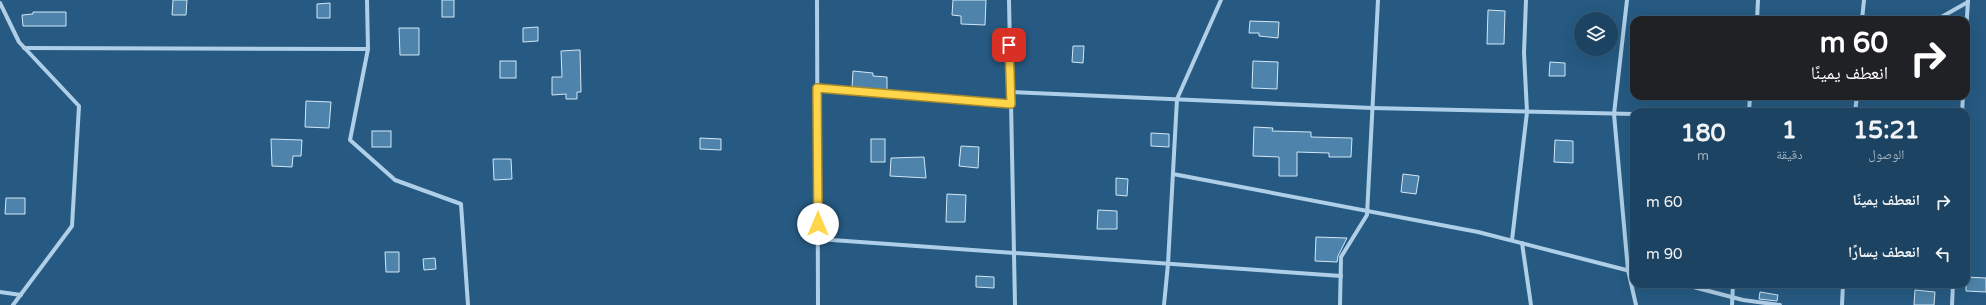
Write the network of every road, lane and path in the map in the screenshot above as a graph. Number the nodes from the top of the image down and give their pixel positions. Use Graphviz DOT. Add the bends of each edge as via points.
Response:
graph roads {
  1 [pos="367,0"];
  2 [pos="817,0"];
  3 [pos="1009,0"];
  4 [pos="1220,0"];
  5 [pos="1378,0"];
  6 [pos="1526,0"];
  7 [pos="1627,0"];
  8 [pos="1758,0"];
  9 [pos="1864,0"];
  10 [pos="1968,1"];
  11 [pos="0,3"];
  12 [pos="1757,16"];
  13 [pos="1862,16"];
  14 [pos="1943,16"];
  15 [pos="1967,16"];
  16 [pos="24,48"];
  17 [pos="368,48"];
  18 [pos="817,88"];
  19 [pos="1010,92"];
  20 [pos="1177,100"];
  21 [pos="1011,104"];
  22 [pos="1372,108"];
  23 [pos="1528,112"];
  24 [pos="1614,114"];
  25 [pos="1630,114"];
  26 [pos="1173,174"];
  27 [pos="1367,211"];
  28 [pos="818,239"];
  29 [pos="1512,240"];
  30 [pos="1522,243"];
  31 [pos="1014,253"];
  32 [pos="1168,264"];
  33 [pos="1628,270"];
  34 [pos="1341,276"];
  35 [pos="1630,279"];
  36 [pos="1632,288"];
  37 [pos="1697,288"];
  38 [pos="1733,288"];
  39 [pos="1843,288"];
  40 [pos="1953,288"];
  41 [pos="0,292"];
  42 [pos="21,295"];
  43 [pos="1732,297"];
  44 [pos="13,305"];
  45 [pos="468,305"];
  46 [pos="818,305"];
  47 [pos="1015,305"];
  48 [pos="1164,305"];
  49 [pos="1340,305"];
  50 [pos="1531,305"];
  51 [pos="1636,305"];
  52 [pos="1732,305"];
  53 [pos="1780,305"];
  54 [pos="1842,305"];
  55 [pos="1952,305"];
  1 -- 17 [label="street"];
  2 -- 18 [label="street"];
  3 -- 19 [label="street"];
  4 -- 20 [label="street"];
  5 -- 22 [label="street"];
  6 -- 23 [label="street" via="1524,53"];
  7 -- 24 [label="street"];
  8 -- 12 [label="street"];
  9 -- 13 [label="street"];
  10 -- 14 [label="street"];
  10 -- 15 [label="street"];
  11 -- 16 [label="street"];
  16 -- 17 [label="street"];
  16 -- 42 [label="street" via="79,106 72,226"];
  17 -- 45 [label="street" via="350,140 395,180 461,204"];
  18 -- 21 [label="street"];
  18 -- 28 [label="street"];
  19 -- 20 [label="street"];
  19 -- 21 [label="street"];
  20 -- 22 [label="street"];
  20 -- 26 [label="street"];
  21 -- 31 [label="street"];
  22 -- 23 [label="street"];
  22 -- 27 [label="street"];
  23 -- 24 [label="street"];
  23 -- 29 [label="street"];
  24 -- 25 [label="street"];
  24 -- 33 [label="street"];
  26 -- 27 [label="street"];
  26 -- 32 [label="street"];
  27 -- 29 [label="street"];
  27 -- 34 [label="street" via="1341,257"];
  28 -- 31 [label="street"];
  28 -- 46 [label="street"];
  29 -- 30 [label="street"];
  30 -- 33 [label="street"];
  30 -- 50 [label="street"];
  31 -- 32 [label="street"];
  31 -- 47 [label="street"];
  32 -- 34 [label="street"];
  32 -- 48 [label="street"];
  33 -- 35 [label="street"];
  34 -- 49 [label="street"];
  36 -- 51 [label="street"];
  37 -- 43 [label="street"];
  38 -- 43 [label="street"];
  39 -- 54 [label="street"];
  40 -- 55 [label="street"];
  41 -- 42 [label="street"];
  42 -- 44 [label="street"];
  43 -- 52 [label="street"];
  43 -- 53 [label="street"];
}
